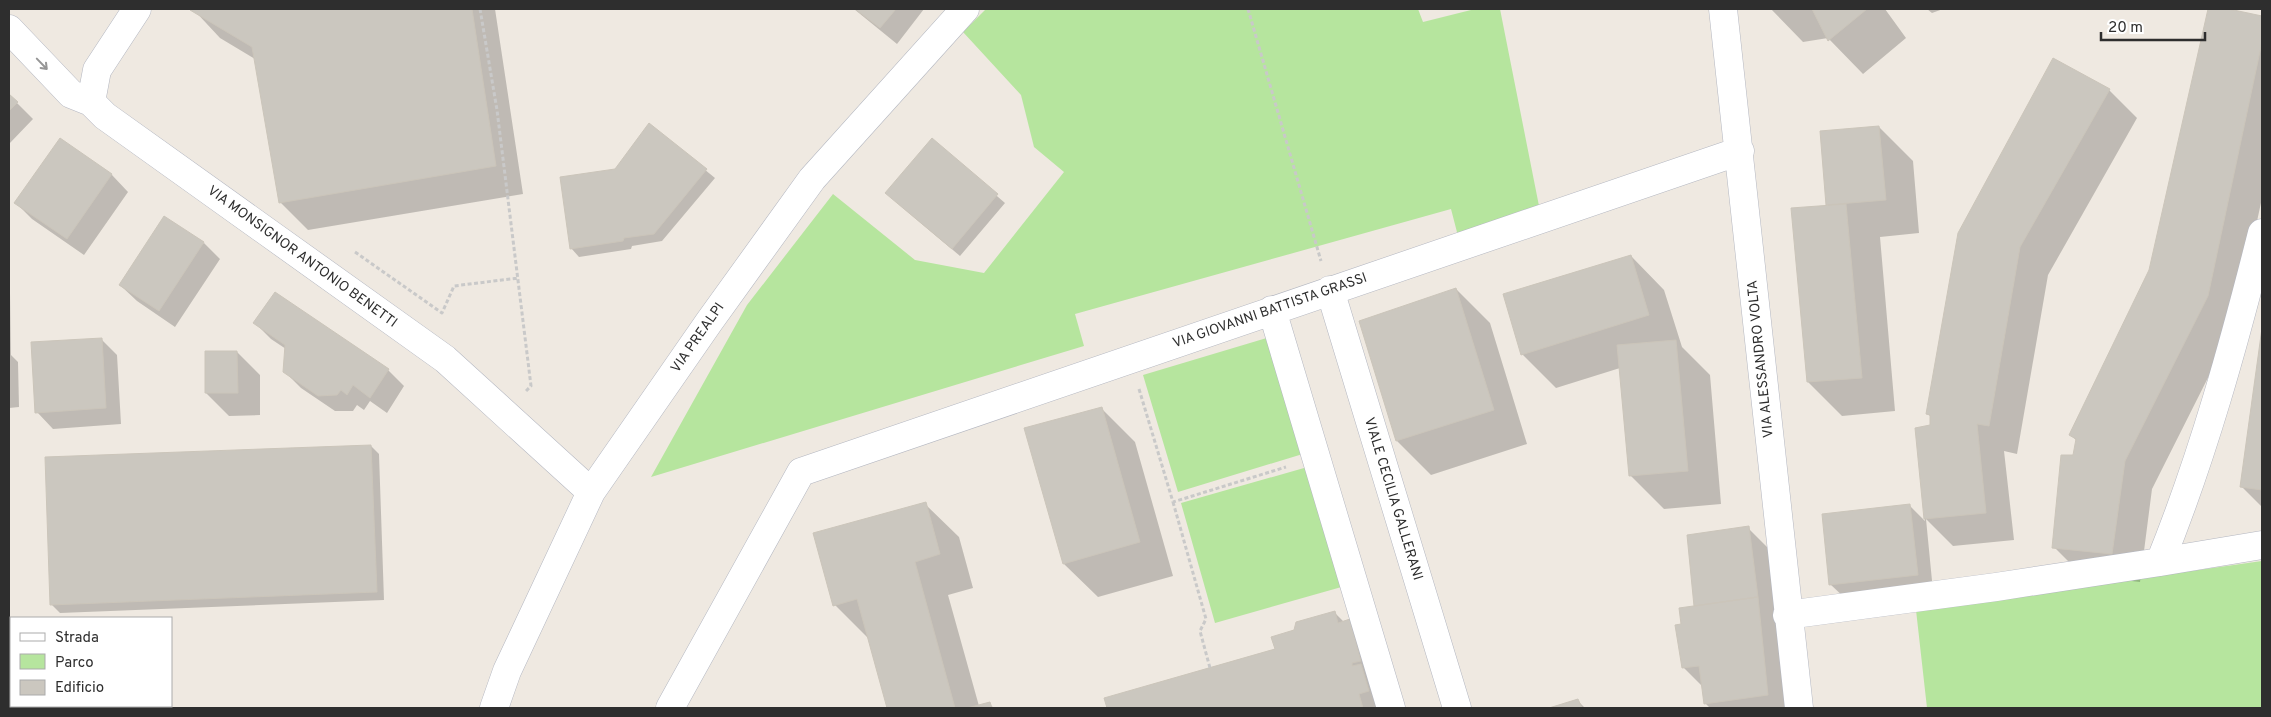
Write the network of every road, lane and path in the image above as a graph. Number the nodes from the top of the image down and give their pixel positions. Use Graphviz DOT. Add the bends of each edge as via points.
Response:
graph roads {
  1 [pos="136,9"];
  2 [pos="480,9"];
  3 [pos="965,9"];
  4 [pos="1248,9"];
  5 [pos="1724,9"];
  6 [pos="9,29"];
  7 [pos="92,102"];
  8 [pos="1740,151"];
  9 [pos="2262,233"];
  10 [pos="350,248"];
  11 [pos="518,278"];
  12 [pos="1330,290"];
  13 [pos="2254,301"];
  14 [pos="1272,310"];
  15 [pos="1130,359"];
  16 [pos="505,414"];
  17 [pos="1316,458"];
  18 [pos="591,492"];
  19 [pos="1173,502"];
  20 [pos="2262,545"];
  21 [pos="2160,562"];
  22 [pos="1787,615"];
  23 [pos="1210,668"];
  24 [pos="494,708"];
  25 [pos="670,708"];
  26 [pos="1390,708"];
  27 [pos="1457,708"];
  28 [pos="1799,708"];
  1 -- 7 [label="street" via="97,70"];
  2 -- 11 [label="path" via="497,110"];
  3 -- 18 [label="street, VIA PREALPI" via="812,178"];
  4 -- 12 [label="path"];
  5 -- 8 [label="street, VIA ALESSANDRO VOLTA"];
  6 -- 7 [label="street, VIA MONSIGNOR ANTONIO BENETTI, one-way" via="72,94"];
  7 -- 16 [label="street, VIA MONSIGNOR ANTONIO BENETTI" via="105,116 445,360"];
  8 -- 12 [label="street, VIA GIOVANNI BATTISTA GRASSI"];
  8 -- 22 [label="street, VIA ALESSANDRO VOLTA"];
  9 -- 13 [label="street"];
  10 -- 11 [label="path" via="442,313 454,286"];
  11 -- 16 [label="path" via="531,386"];
  12 -- 14 [label="street, VIA GIOVANNI BATTISTA GRASSI"];
  12 -- 27 [label="street, VIALE CECILIA GALLERANI"];
  13 -- 21 [label="street"];
  14 -- 15 [label="street, VIA GIOVANNI BATTISTA GRASSI"];
  14 -- 17 [label="street"];
  15 -- 19 [label="path"];
  15 -- 25 [label="street, VIA GIOVANNI BATTISTA GRASSI" via="802,472"];
  16 -- 18 [label="street, VIA MONSIGNOR ANTONIO BENETTI"];
  17 -- 19 [label="path"];
  17 -- 26 [label="street"];
  18 -- 24 [label="street, VIA PREALPI" via="507,671"];
  19 -- 23 [label="path" via="1206,619 1200,631"];
  20 -- 21 [label="street"];
  21 -- 22 [label="street"];
  22 -- 28 [label="street, VIA ALESSANDRO VOLTA"];
}
